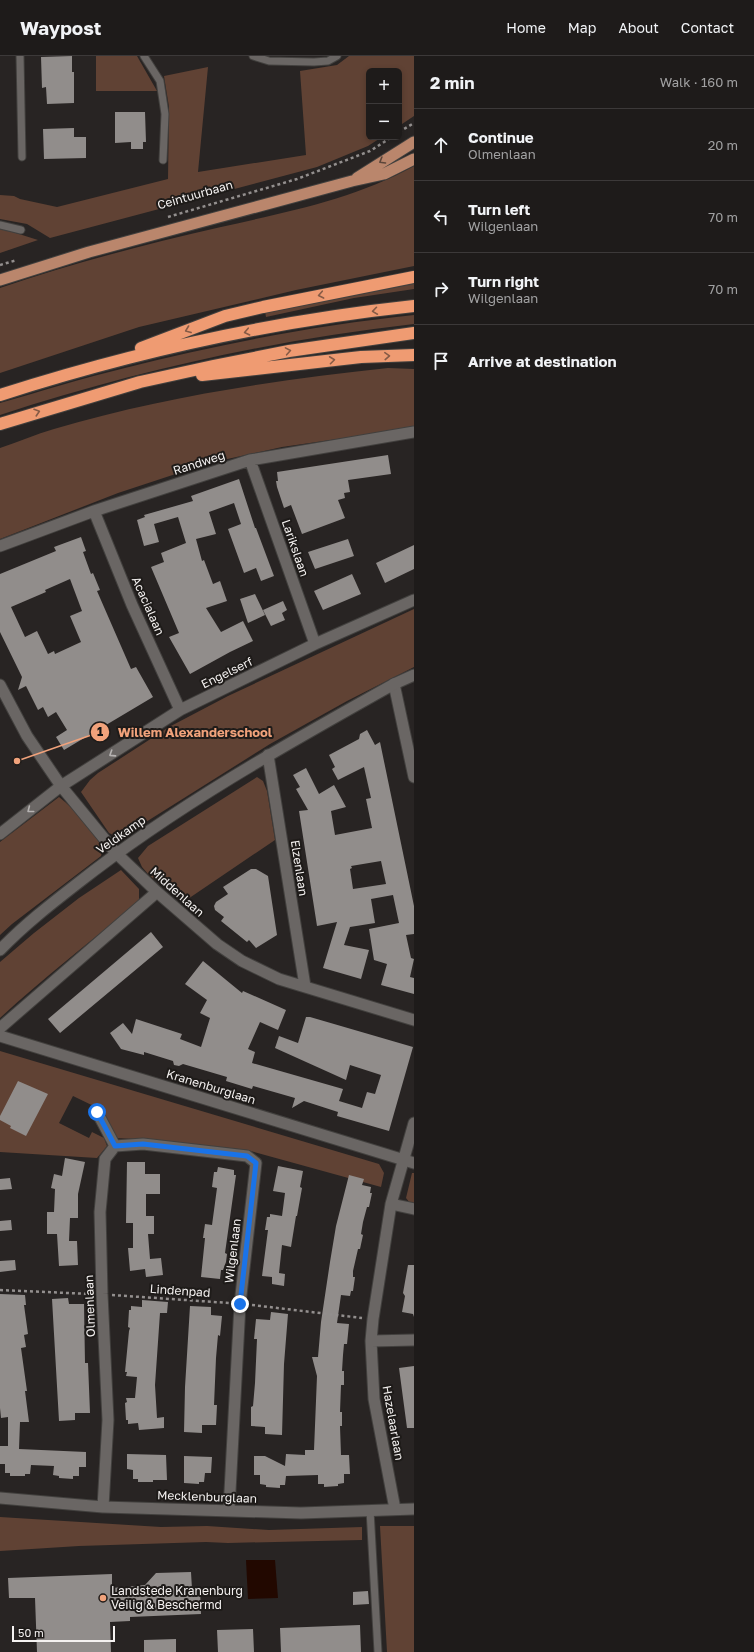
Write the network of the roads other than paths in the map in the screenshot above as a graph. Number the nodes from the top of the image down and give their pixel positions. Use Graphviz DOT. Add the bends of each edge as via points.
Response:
graph roads {
  1 [pos="20,56"];
  2 [pos="144,56"];
  3 [pos="253,56"];
  4 [pos="337,56"];
  5 [pos="414,142"];
  6 [pos="22,156"];
  7 [pos="414,159"];
  8 [pos="163,160"];
  9 [pos="352,181"];
  10 [pos="0,225"];
  11 [pos="21,230"];
  12 [pos="414,277"];
  13 [pos="0,280"];
  14 [pos="414,306"];
  15 [pos="414,333"];
  16 [pos="414,355"];
  17 [pos="93,366"];
  18 [pos="140,382"];
  19 [pos="0,395"];
  20 [pos="0,424"];
  21 [pos="414,432"];
  22 [pos="250,460"];
  23 [pos="94,511"];
  24 [pos="0,546"];
  25 [pos="414,600"];
  26 [pos="315,644"];
  27 [pos="414,674"];
  28 [pos="394,684"];
  29 [pos="0,685"];
  30 [pos="180,710"];
  31 [pos="268,755"];
  32 [pos="414,777"];
  33 [pos="61,786"];
  34 [pos="0,834"];
  35 [pos="116,854"];
  36 [pos="157,892"];
  37 [pos="0,950"];
  38 [pos="305,986"];
  39 [pos="414,1020"];
  40 [pos="0,1028"];
  41 [pos="0,1036"];
  42 [pos="97,1112"];
  43 [pos="414,1123"];
  44 [pos="115,1146"];
  45 [pos="409,1162"];
  46 [pos="391,1204"];
  47 [pos="414,1209"];
  48 [pos="414,1340"];
  49 [pos="371,1341"];
  50 [pos="0,1498"];
  51 [pos="103,1506"];
  52 [pos="414,1508"];
  53 [pos="395,1509"];
  54 [pos="229,1510"];
  55 [pos="370,1510"];
  56 [pos="378,1652"];
  1 -- 6 [label="lane"];
  2 -- 8 [label="lane" via="160,81 165,114"];
  3 -- 4 [label="lane" via="269,61 314,62 328,61"];
  5 -- 9 [label="main road, one-way"];
  7 -- 9 [label="main road" via="384,174"];
  9 -- 13 [label="main road" via="89,252"];
  10 -- 11 [label="lane"];
  12 -- 17 [label="highway, one-way" via="225,316"];
  14 -- 17 [label="highway, one-way" via="277,326"];
  18 -- 15 [label="highway, one-way" via="289,351"];
  18 -- 16 [label="highway, one-way" via="361,357"];
  17 -- 19 [label="highway"];
  20 -- 18 [label="highway, one-way"];
  21 -- 22 [label="street, Randweg"];
  22 -- 23 [label="street, Randweg"];
  22 -- 26 [label="street, Larikslaan"];
  23 -- 24 [label="street, Randweg"];
  23 -- 30 [label="street, Acacialaan" via="132,605"];
  25 -- 26 [label="street, Engelserf"];
  26 -- 30 [label="street, Engelserf"];
  27 -- 28 [label="street"];
  28 -- 31 [label="street"];
  28 -- 32 [label="street"];
  29 -- 33 [label="street, Middenlaan" via="27,736"];
  30 -- 33 [label="street, Engelserf, one-way"];
  31 -- 35 [label="street, Veldkamp" via="203,794"];
  31 -- 38 [label="street, Elzenlaan"];
  33 -- 34 [label="street, one-way"];
  33 -- 35 [label="street, Middenlaan"];
  35 -- 36 [label="street, Middenlaan"];
  35 -- 37 [label="street, Veldkamp" via="22,927"];
  36 -- 38 [label="street, Middenlaan" via="217,944 242,961 279,979"];
  36 -- 40 [label="street"];
  38 -- 39 [label="street, Middenlaan"];
  41 -- 45 [label="street, Kranenburglaan"];
  42 -- 44 [label="street"];
  43 -- 45 [label="street, Hazelaarlaan"];
  44 -- 51 [label="street, Olmenlaan" via="105,1159 100,1212 108,1420"];
  44 -- 54 [label="street, Wilgenlaan" via="143,1144 247,1156 256,1163 240,1304"];
  45 -- 46 [label="street, Hazelaarlaan"];
  46 -- 47 [label="street"];
  46 -- 49 [label="street, Hazelaarlaan" via="372,1319"];
  48 -- 49 [label="street"];
  49 -- 53 [label="street, Hazelaarlaan" via="374,1399"];
  50 -- 51 [label="street, Mecklenburglaan"];
  51 -- 54 [label="street, Mecklenburglaan"];
  52 -- 53 [label="street, Mecklenburglaan"];
  53 -- 55 [label="street, Mecklenburglaan"];
  54 -- 55 [label="street, Mecklenburglaan" via="301,1513"];
  55 -- 56 [label="lane"];
}
